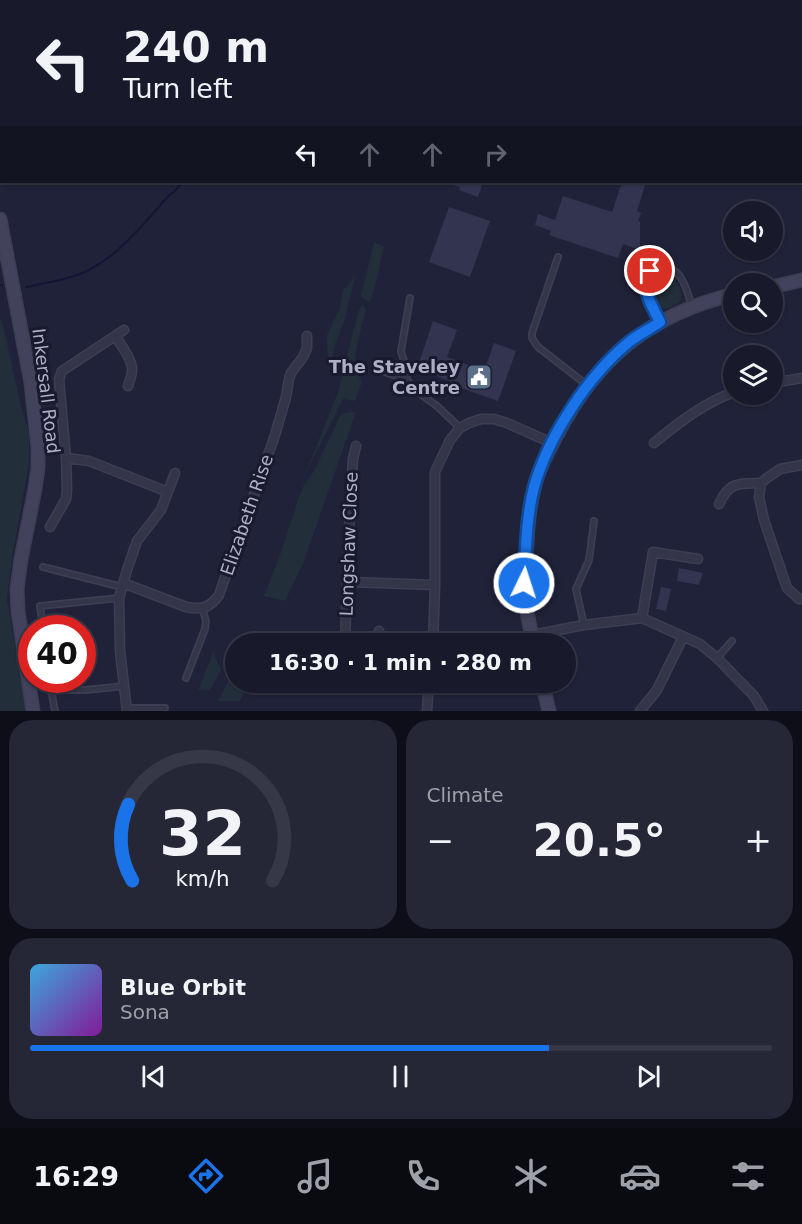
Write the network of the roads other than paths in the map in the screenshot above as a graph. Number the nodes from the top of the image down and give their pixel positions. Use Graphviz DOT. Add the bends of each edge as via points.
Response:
graph roads {
  1 [pos="0,219"];
  2 [pos="558,257"];
  3 [pos="802,280"];
  4 [pos="783,284"];
  5 [pos="410,298"];
  6 [pos="723,298"];
  7 [pos="691,308"];
  8 [pos="660,322"];
  9 [pos="124,330"];
  10 [pos="115,336"];
  11 [pos="307,336"];
  12 [pos="382,371"];
  13 [pos="802,378"];
  14 [pos="407,380"];
  15 [pos="783,381"];
  16 [pos="128,386"];
  17 [pos="587,386"];
  18 [pos="723,397"];
  19 [pos="460,428"];
  20 [pos="552,443"];
  21 [pos="654,443"];
  22 [pos="356,446"];
  23 [pos="66,458"];
  24 [pos="802,465"];
  25 [pos="175,473"];
  26 [pos="761,483"];
  27 [pos="168,492"];
  28 [pos="719,504"];
  29 [pos="594,521"];
  30 [pos="50,527"];
  31 [pos="698,559"];
  32 [pos="43,567"];
  33 [pos="348,582"];
  34 [pos="122,585"];
  35 [pos="435,585"];
  36 [pos="119,598"];
  37 [pos="802,599"];
  38 [pos="202,607"];
  39 [pos="41,615"];
  40 [pos="642,618"];
  41 [pos="584,625"];
  42 [pos="346,633"];
  43 [pos="433,633"];
  44 [pos="532,633"];
  45 [pos="557,633"];
  46 [pos="683,637"];
  47 [pos="732,641"];
  48 [pos="717,658"];
  49 [pos="186,678"];
  50 [pos="125,686"];
  51 [pos="428,693"];
  52 [pos="545,693"];
  53 [pos="165,708"];
  54 [pos="127,710"];
  55 [pos="33,711"];
  56 [pos="55,711"];
  57 [pos="427,711"];
  58 [pos="549,711"];
  59 [pos="640,711"];
  60 [pos="763,711"];
  1 -- 55 [label="street, Inkersall Road" via="31,383 37,438 38,468 17,589"];
  2 -- 17 [label="lane" via="532,338"];
  3 -- 4 [label="street"];
  5 -- 14 [label="lane" via="401,351"];
  6 -- 7 [label="street"];
  7 -- 8 [label="street"];
  7 -- 8 [label="lane" via="681,277 673,269 656,267 650,271 645,288"];
  8 -- 17 [label="street" via="630,341"];
  9 -- 10 [label="street"];
  10 -- 16 [label="street" via="132,367"];
  10 -- 23 [label="street" via="62,371 59,379"];
  11 -- 38 [label="street, Elizabeth Rise" via="307,348 291,373 275,435 219,594"];
  12 -- 14 [label="lane"];
  13 -- 15 [label="street"];
  14 -- 19 [label="lane"];
  17 -- 20 [label="street"];
  18 -- 21 [label="street" via="675,425"];
  19 -- 20 [label="street" via="481,419 494,419"];
  19 -- 35 [label="street" via="435,472"];
  20 -- 44 [label="street" via="534,488 529,513 524,583"];
  22 -- 33 [label="street, Longshaw Close"];
  23 -- 27 [label="street" via="89,461"];
  23 -- 30 [label="street" via="66,499"];
  24 -- 26 [label="street" via="780,469"];
  25 -- 27 [label="street"];
  26 -- 28 [label="street" via="730,487"];
  26 -- 37 [label="street" via="759,497 782,574 787,588"];
  27 -- 34 [label="street" via="161,510 137,541"];
  29 -- 41 [label="lane" via="589,560 576,589"];
  31 -- 40 [label="street" via="650,552"];
  32 -- 34 [label="lane"];
  33 -- 35 [label="street"];
  33 -- 42 [label="street, Longshaw Close"];
  34 -- 36 [label="street"];
  34 -- 38 [label="street" via="186,607"];
  35 -- 43 [label="street"];
  36 -- 39 [label="lane" via="40,606"];
  36 -- 50 [label="street"];
  38 -- 49 [label="lane" via="205,629"];
  40 -- 41 [label="street"];
  40 -- 46 [label="street"];
  41 -- 45 [label="street"];
  46 -- 48 [label="street"];
  46 -- 59 [label="street" via="657,690"];
  47 -- 48 [label="lane"];
  48 -- 60 [label="street" via="754,696"];
  50 -- 54 [label="street"];
  50 -- 56 [label="lane" via="51,690"];
  51 -- 57 [label="street"];
  52 -- 58 [label="street"];
  53 -- 54 [label="lane"];
}
